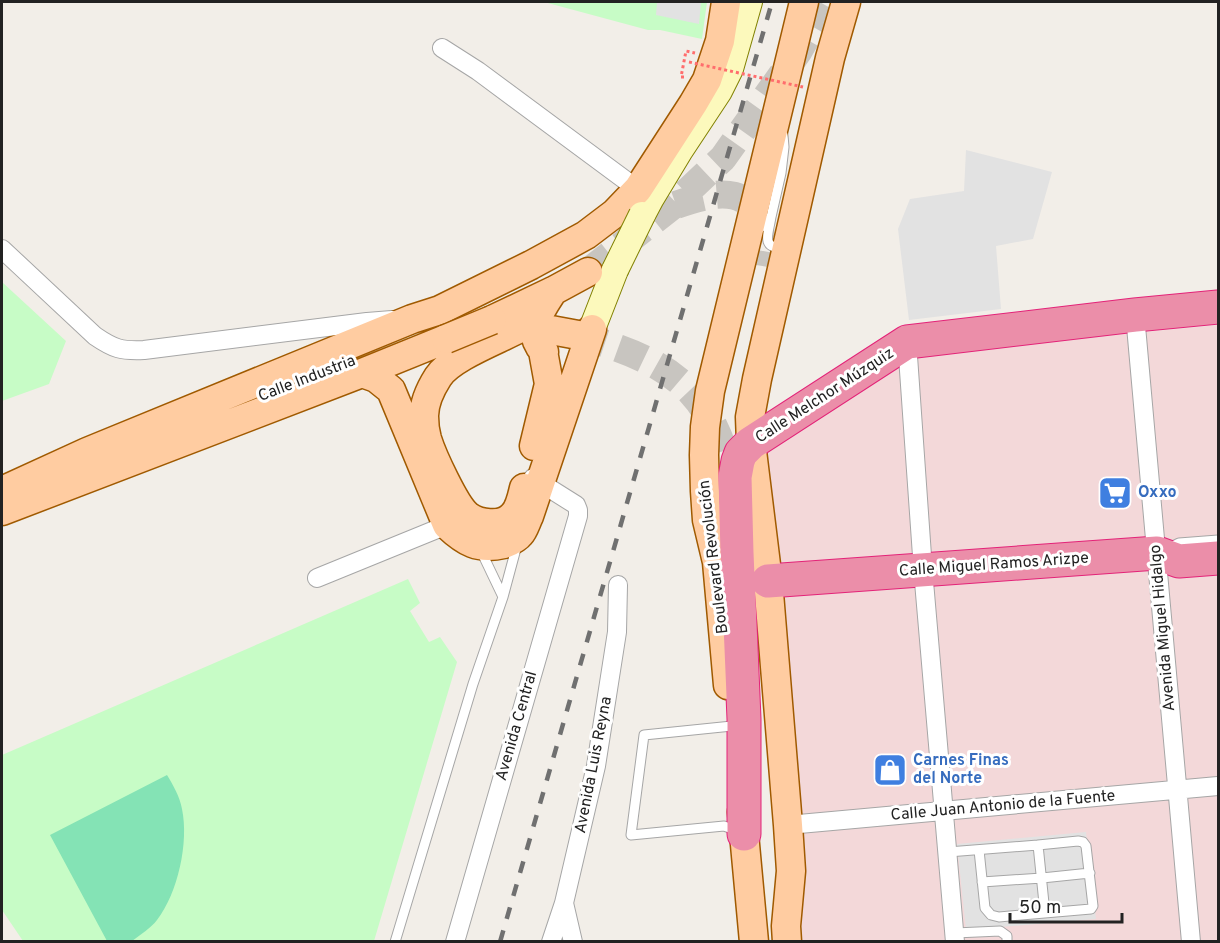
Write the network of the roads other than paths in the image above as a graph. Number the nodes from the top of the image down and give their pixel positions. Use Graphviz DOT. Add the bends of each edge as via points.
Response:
graph roads {
  1 [pos="726,2"];
  2 [pos="749,2"];
  3 [pos="825,2"];
  4 [pos="442,48"];
  5 [pos="831,58"];
  6 [pos="790,59"];
  7 [pos="777,116"];
  8 [pos="644,201"];
  9 [pos="785,223"];
  10 [pos="603,242"];
  11 [pos="2,249"];
  12 [pos="752,253"];
  13 [pos="601,271"];
  14 [pos="553,291"];
  15 [pos="1218,307"];
  16 [pos="1135,315"];
  17 [pos="412,319"];
  18 [pos="447,329"];
  19 [pos="585,332"];
  20 [pos="535,334"];
  21 [pos="907,342"];
  22 [pos="362,373"];
  23 [pos="751,443"];
  24 [pos="533,478"];
  25 [pos="2,492"];
  26 [pos="2,511"];
  27 [pos="447,525"];
  28 [pos="520,534"];
  29 [pos="1218,540"];
  30 [pos="751,544"];
  31 [pos="478,546"];
  32 [pos="1156,554"];
  33 [pos="1218,558"];
  34 [pos="922,570"];
  35 [pos="317,578"];
  36 [pos="768,581"];
  37 [pos="618,585"];
  38 [pos="503,597"];
  39 [pos="732,726"];
  40 [pos="1218,786"];
  41 [pos="1178,790"];
  42 [pos="945,811"];
  43 [pos="788,825"];
  44 [pos="744,834"];
  45 [pos="1038,845"];
  46 [pos="979,850"];
  47 [pos="948,852"];
  48 [pos="1090,873"];
  49 [pos="1042,878"];
  50 [pos="982,882"];
  51 [pos="564,903"];
  52 [pos="1046,913"];
  53 [pos="786,934"];
  54 [pos="955,937"];
  55 [pos="395,942"];
  56 [pos="455,942"];
  57 [pos="551,942"];
  58 [pos="573,942"];
  59 [pos="754,942"];
  60 [pos="1008,942"];
  61 [pos="1191,942"];
  1 -- 8 [label="main road" via="720,41 706,80"];
  2 -- 8 [label="main road" via="730,69 719,91"];
  3 -- 5 [label="main road"];
  3 -- 6 [label="main road, Boulevard Revolución"];
  4 -- 8 [label="street" via="478,71"];
  5 -- 6 [label="main road"];
  5 -- 9 [label="main road"];
  6 -- 7 [label="main road, Boulevard Revolución"];
  7 -- 9 [label="lane" via="784,147 781,172"];
  7 -- 12 [label="main road, Boulevard Revolución"];
  8 -- 13 [label="main road, bridge"];
  8 -- 17 [label="main road" via="615,213 586,235 531,265 440,310"];
  9 -- 12 [label="lane"];
  9 -- 23 [label="main road" via="750,417"];
  10 -- 18 [label="main road, Calle Industria" via="552,276 487,304"];
  11 -- 17 [label="street" via="95,336 124,351"];
  12 -- 39 [label="main road, Boulevard Revolución" via="711,391 705,427 706,520 717,562"];
  13 -- 14 [label="main road, Calle Industria"];
  13 -- 19 [label="main road"];
  14 -- 18 [label="main road, Calle Industria, bridge" via="492,320"];
  14 -- 20 [label="main road" via="538,313 535,325 539,344"];
  15 -- 16 [label="highway, Calle Melchor Múzquiz"];
  16 -- 21 [label="highway, Calle Melchor Múzquiz"];
  16 -- 32 [label="street, Avenida Miguel Hidalgo"];
  17 -- 25 [label="main road" via="87,452"];
  18 -- 20 [label="main road"];
  18 -- 22 [label="main road, Calle Industria"];
  18 -- 25 [label="main road, Calle Industria"];
  19 -- 20 [label="main road" via="581,344 563,354 553,354"];
  19 -- 24 [label="main road"];
  20 -- 24 [label="main road" via="549,384"];
  20 -- 24 [label="main road" via="473,352 450,365 439,376 424,413 427,439 444,479 469,517 492,523 512,517"];
  21 -- 23 [label="highway, Calle Melchor Múzquiz"];
  21 -- 34 [label="street"];
  22 -- 26 [label="main road, Calle Industria"];
  22 -- 27 [label="main road" via="391,390"];
  23 -- 36 [label="main road"];
  23 -- 44 [label="highway, Calle Melchor Múzquiz" via="741,453 735,477"];
  24 -- 28 [label="main road" via="529,516"];
  24 -- 56 [label="street, Avenida Central" via="576,505 578,516"];
  27 -- 31 [label="main road"];
  27 -- 35 [label="street"];
  28 -- 31 [label="main road" via="508,542"];
  28 -- 38 [label="lane"];
  29 -- 32 [label="lane" via="1179,543"];
  30 -- 53 [label="main road"];
  31 -- 38 [label="lane"];
  32 -- 33 [label="highway, Calle Miguel Ramos Arizpe" via="1179,561"];
  32 -- 34 [label="highway, Calle Miguel Ramos Arizpe"];
  32 -- 41 [label="street, Avenida Miguel Hidalgo"];
  34 -- 36 [label="highway, Calle Miguel Ramos Arizpe"];
  34 -- 42 [label="street"];
  36 -- 43 [label="main road"];
  37 -- 51 [label="street, Avenida Luis Reyna" via="617,632 596,766"];
  38 -- 55 [label="lane"];
  39 -- 44 [label="main road, Boulevard Revolución"];
  39 -- 44 [label="lane" via="644,735 631,835 724,826"];
  40 -- 41 [label="street, Calle Juan Antonio de la Fuente"];
  41 -- 42 [label="street, Calle Juan Antonio de la Fuente"];
  41 -- 61 [label="street, Avenida Miguel Hidalgo"];
  42 -- 43 [label="street, Calle Juan Antonio de la Fuente"];
  42 -- 47 [label="street"];
  43 -- 53 [label="main road" via="791,872"];
  44 -- 59 [label="main road, Boulevard Revolución"];
  45 -- 46 [label="lane"];
  45 -- 48 [label="lane" via="1083,842"];
  45 -- 49 [label="lane"];
  46 -- 47 [label="lane"];
  46 -- 50 [label="lane"];
  47 -- 54 [label="street"];
  48 -- 49 [label="lane"];
  48 -- 52 [label="lane" via="1091,909"];
  49 -- 50 [label="lane"];
  49 -- 52 [label="lane"];
  50 -- 52 [label="lane" via="985,908 991,915"];
  51 -- 57 [label="street, Avenida Luis Reyna"];
  51 -- 58 [label="street"];
  54 -- 60 [label="lane" via="1000,931"];
}
